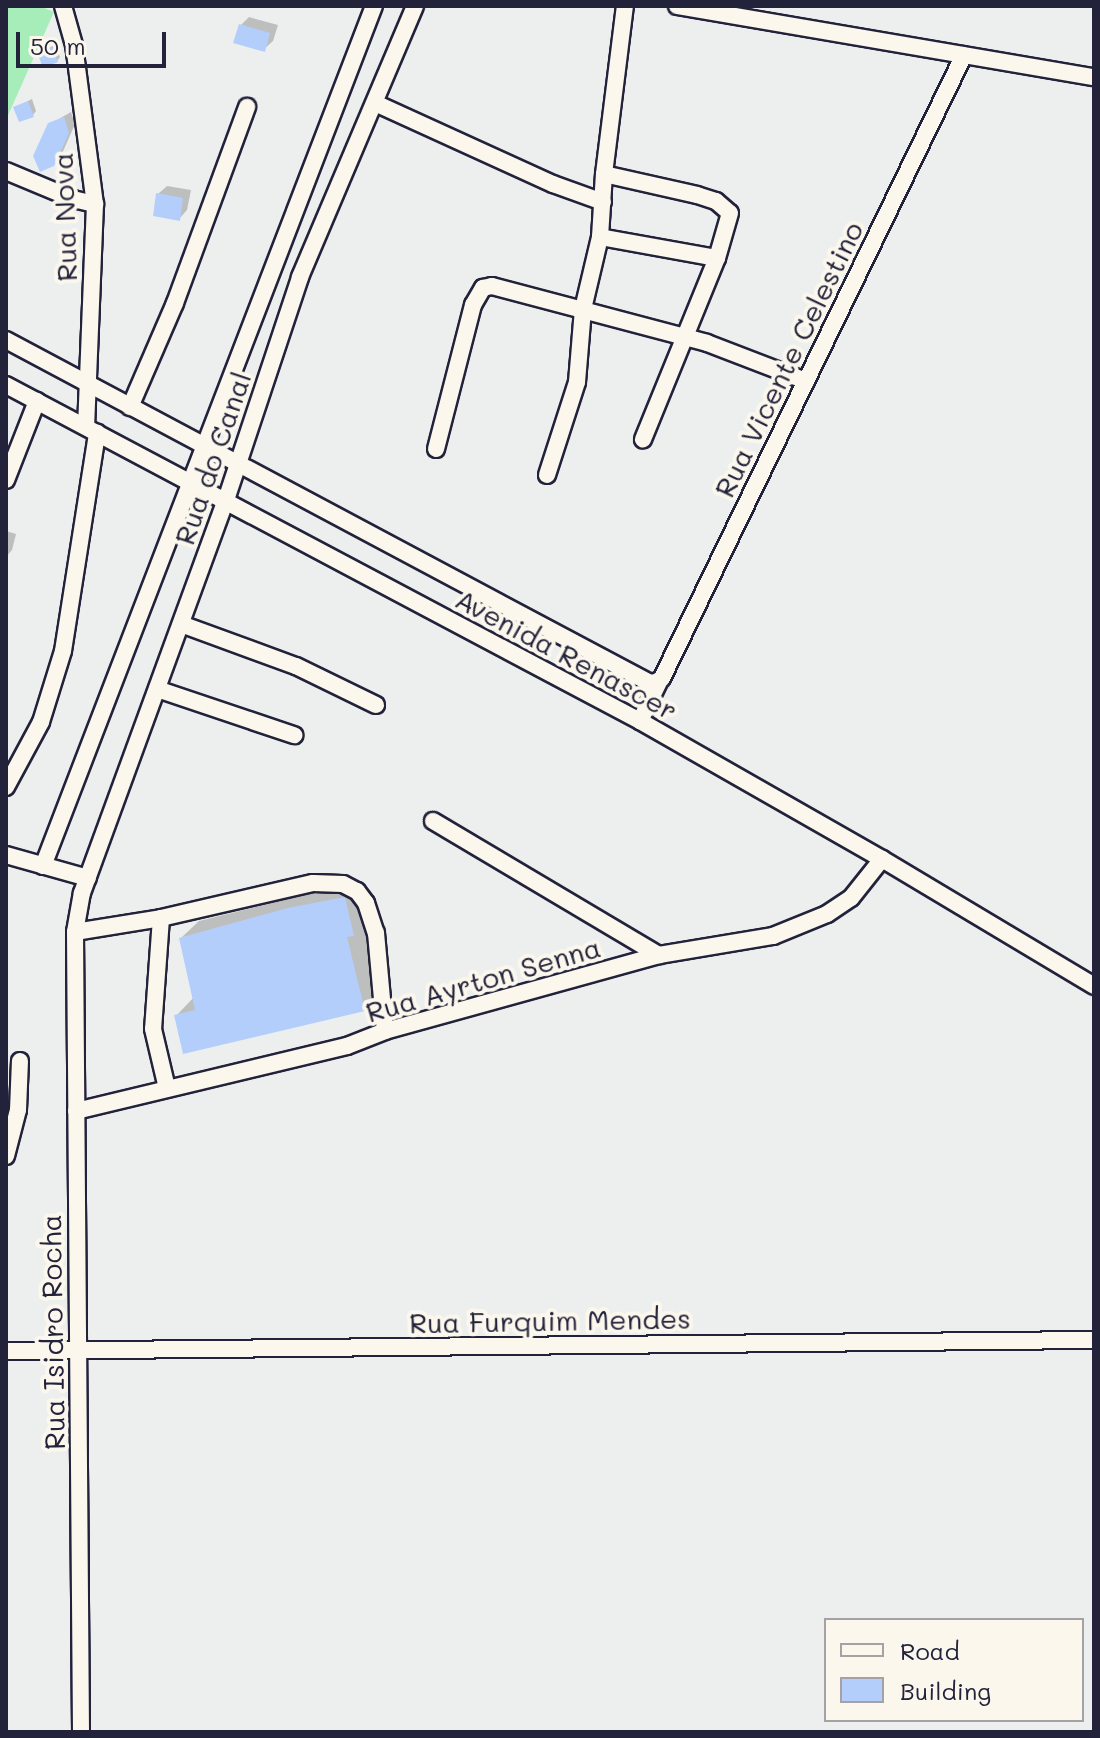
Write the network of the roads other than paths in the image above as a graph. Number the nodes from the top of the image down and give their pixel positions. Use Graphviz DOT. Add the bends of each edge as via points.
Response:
graph roads {
  1 [pos="63,6"];
  2 [pos="374,6"];
  3 [pos="415,6"];
  4 [pos="625,6"];
  5 [pos="677,6"];
  6 [pos="964,55"];
  7 [pos="1094,77"];
  8 [pos="375,103"];
  9 [pos="247,107"];
  10 [pos="6,171"];
  11 [pos="604,174"];
  12 [pos="603,202"];
  13 [pos="95,204"];
  14 [pos="600,237"];
  15 [pos="717,258"];
  16 [pos="583,309"];
  17 [pos="684,337"];
  18 [pos="6,340"];
  19 [pos="806,381"];
  20 [pos="6,385"];
  21 [pos="89,385"];
  22 [pos="37,401"];
  23 [pos="130,407"];
  24 [pos="92,430"];
  25 [pos="643,439"];
  26 [pos="205,446"];
  27 [pos="436,449"];
  28 [pos="239,463"];
  29 [pos="547,475"];
  30 [pos="6,480"];
  31 [pos="191,482"];
  32 [pos="226,500"];
  33 [pos="181,624"];
  34 [pos="658,682"];
  35 [pos="157,689"];
  36 [pos="376,705"];
  37 [pos="640,721"];
  38 [pos="294,735"];
  39 [pos="6,787"];
  40 [pos="433,821"];
  41 [pos="6,855"];
  42 [pos="882,859"];
  43 [pos="43,866"];
  44 [pos="88,878"];
  45 [pos="161,918"];
  46 [pos="75,932"];
  47 [pos="659,955"];
  48 [pos="1094,986"];
  49 [pos="385,1031"];
  50 [pos="20,1061"];
  51 [pos="167,1088"];
  52 [pos="76,1111"];
  53 [pos="6,1156"];
  54 [pos="1094,1340"];
  55 [pos="6,1351"];
  56 [pos="79,1351"];
  57 [pos="81,1732"];
  1 -- 13 [label="street, Rua Nova" via="74,45"];
  2 -- 26 [label="street"];
  3 -- 8 [label="street, Rua do Canal"];
  4 -- 11 [label="street"];
  5 -- 6 [label="street"];
  6 -- 7 [label="street"];
  6 -- 19 [label="street, Rua Vicente Celestino"];
  8 -- 12 [label="street"];
  8 -- 28 [label="street, Rua do Canal" via="300,277"];
  9 -- 23 [label="street" via="175,303"];
  10 -- 13 [label="street"];
  11 -- 12 [label="street"];
  11 -- 15 [label="street" via="697,195 726,208 729,226"];
  12 -- 14 [label="street"];
  13 -- 21 [label="street, Rua Nova"];
  14 -- 15 [label="street"];
  14 -- 16 [label="street"];
  15 -- 17 [label="street"];
  16 -- 17 [label="street"];
  16 -- 27 [label="street" via="499,287 483,288 473,305"];
  16 -- 29 [label="street" via="577,382"];
  17 -- 19 [label="street"];
  17 -- 25 [label="street"];
  18 -- 21 [label="street, Avenida Renascer"];
  19 -- 34 [label="street, Rua Vicente Celestino"];
  20 -- 22 [label="street, Avenida Renascer"];
  21 -- 23 [label="street, Avenida Renascer"];
  21 -- 24 [label="street, Rua Nova"];
  22 -- 24 [label="street, Avenida Renascer"];
  22 -- 30 [label="street"];
  23 -- 26 [label="street, Avenida Renascer"];
  24 -- 31 [label="street, Avenida Renascer"];
  24 -- 39 [label="street, Rua Nova" via="63,651 41,722"];
  26 -- 28 [label="street, Avenida Renascer"];
  26 -- 31 [label="street"];
  28 -- 32 [label="street, Rua do Canal"];
  28 -- 34 [label="street, Avenida Renascer" via="650,683"];
  31 -- 32 [label="street, Avenida Renascer"];
  31 -- 43 [label="street"];
  32 -- 33 [label="street, Rua do Canal"];
  32 -- 37 [label="street, Avenida Renascer"];
  33 -- 35 [label="street, Rua do Canal"];
  33 -- 36 [label="street" via="296,666"];
  34 -- 37 [label="street, Rua Vicente Celestino"];
  35 -- 38 [label="street"];
  35 -- 44 [label="street, Rua do Canal"];
  37 -- 42 [label="street, Avenida Renascer"];
  40 -- 47 [label="street"];
  41 -- 43 [label="street"];
  42 -- 47 [label="street, Rua Ayrton Senna" via="851,898 802,925 773,936"];
  42 -- 48 [label="street, Avenida Renascer"];
  43 -- 44 [label="street"];
  44 -- 46 [label="street, Rua do Canal"];
  45 -- 46 [label="street"];
  45 -- 49 [label="street" via="313,883 343,884 357,891 376,933"];
  45 -- 51 [label="street" via="153,1029"];
  46 -- 52 [label="street, Rua Isidro Rocha"];
  47 -- 49 [label="street, Rua Ayrton Senna"];
  49 -- 51 [label="street, Rua Ayrton Senna" via="347,1046"];
  50 -- 53 [label="street" via="18,1110"];
  51 -- 52 [label="street, Rua Ayrton Senna"];
  52 -- 56 [label="street, Rua Isidro Rocha"];
  54 -- 56 [label="street, Rua Furquim Mendes"];
  55 -- 56 [label="street, Rua Furquim Mendes"];
  56 -- 57 [label="street, Rua Isidro Rocha"];
}
